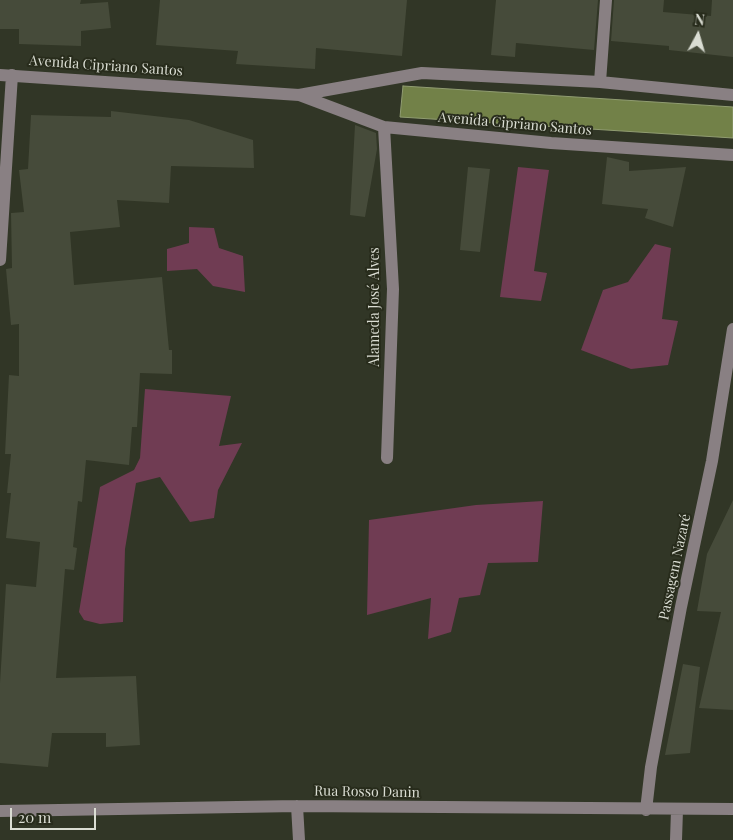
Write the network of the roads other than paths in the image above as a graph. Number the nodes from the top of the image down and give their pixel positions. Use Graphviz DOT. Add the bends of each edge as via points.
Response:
graph roads {
  1 [pos="606,0"];
  2 [pos="6,75"];
  3 [pos="600,82"];
  4 [pos="299,95"];
  5 [pos="733,95"];
  6 [pos="384,127"];
  7 [pos="733,155"];
  8 [pos="0,260"];
  9 [pos="733,329"];
  10 [pos="387,458"];
  11 [pos="297,806"];
  12 [pos="733,809"];
  13 [pos="646,810"];
  14 [pos="677,810"];
  15 [pos="0,811"];
  16 [pos="299,840"];
  17 [pos="676,840"];
  1 -- 3 [label="street"];
  2 -- 4 [label="street, Avenida Cipriano Santos"];
  2 -- 8 [label="street"];
  3 -- 4 [label="street, Avenida Cipriano Santos" via="422,73"];
  3 -- 5 [label="street, Avenida Cipriano Santos"];
  4 -- 6 [label="street, Avenida Cipriano Santos"];
  6 -- 7 [label="street, Avenida Cipriano Santos"];
  6 -- 10 [label="street, Alameda José Alves" via="394,289"];
  9 -- 13 [label="street, Passagem Nazaré" via="712,460 651,767"];
  11 -- 13 [label="street, Rua Rosso Danin"];
  11 -- 15 [label="street, Rua Rosso Danin"];
  11 -- 16 [label="street"];
  12 -- 14 [label="street, Rua Rosso Danin"];
  13 -- 14 [label="street, Rua Rosso Danin"];
  14 -- 17 [label="street"];
}
